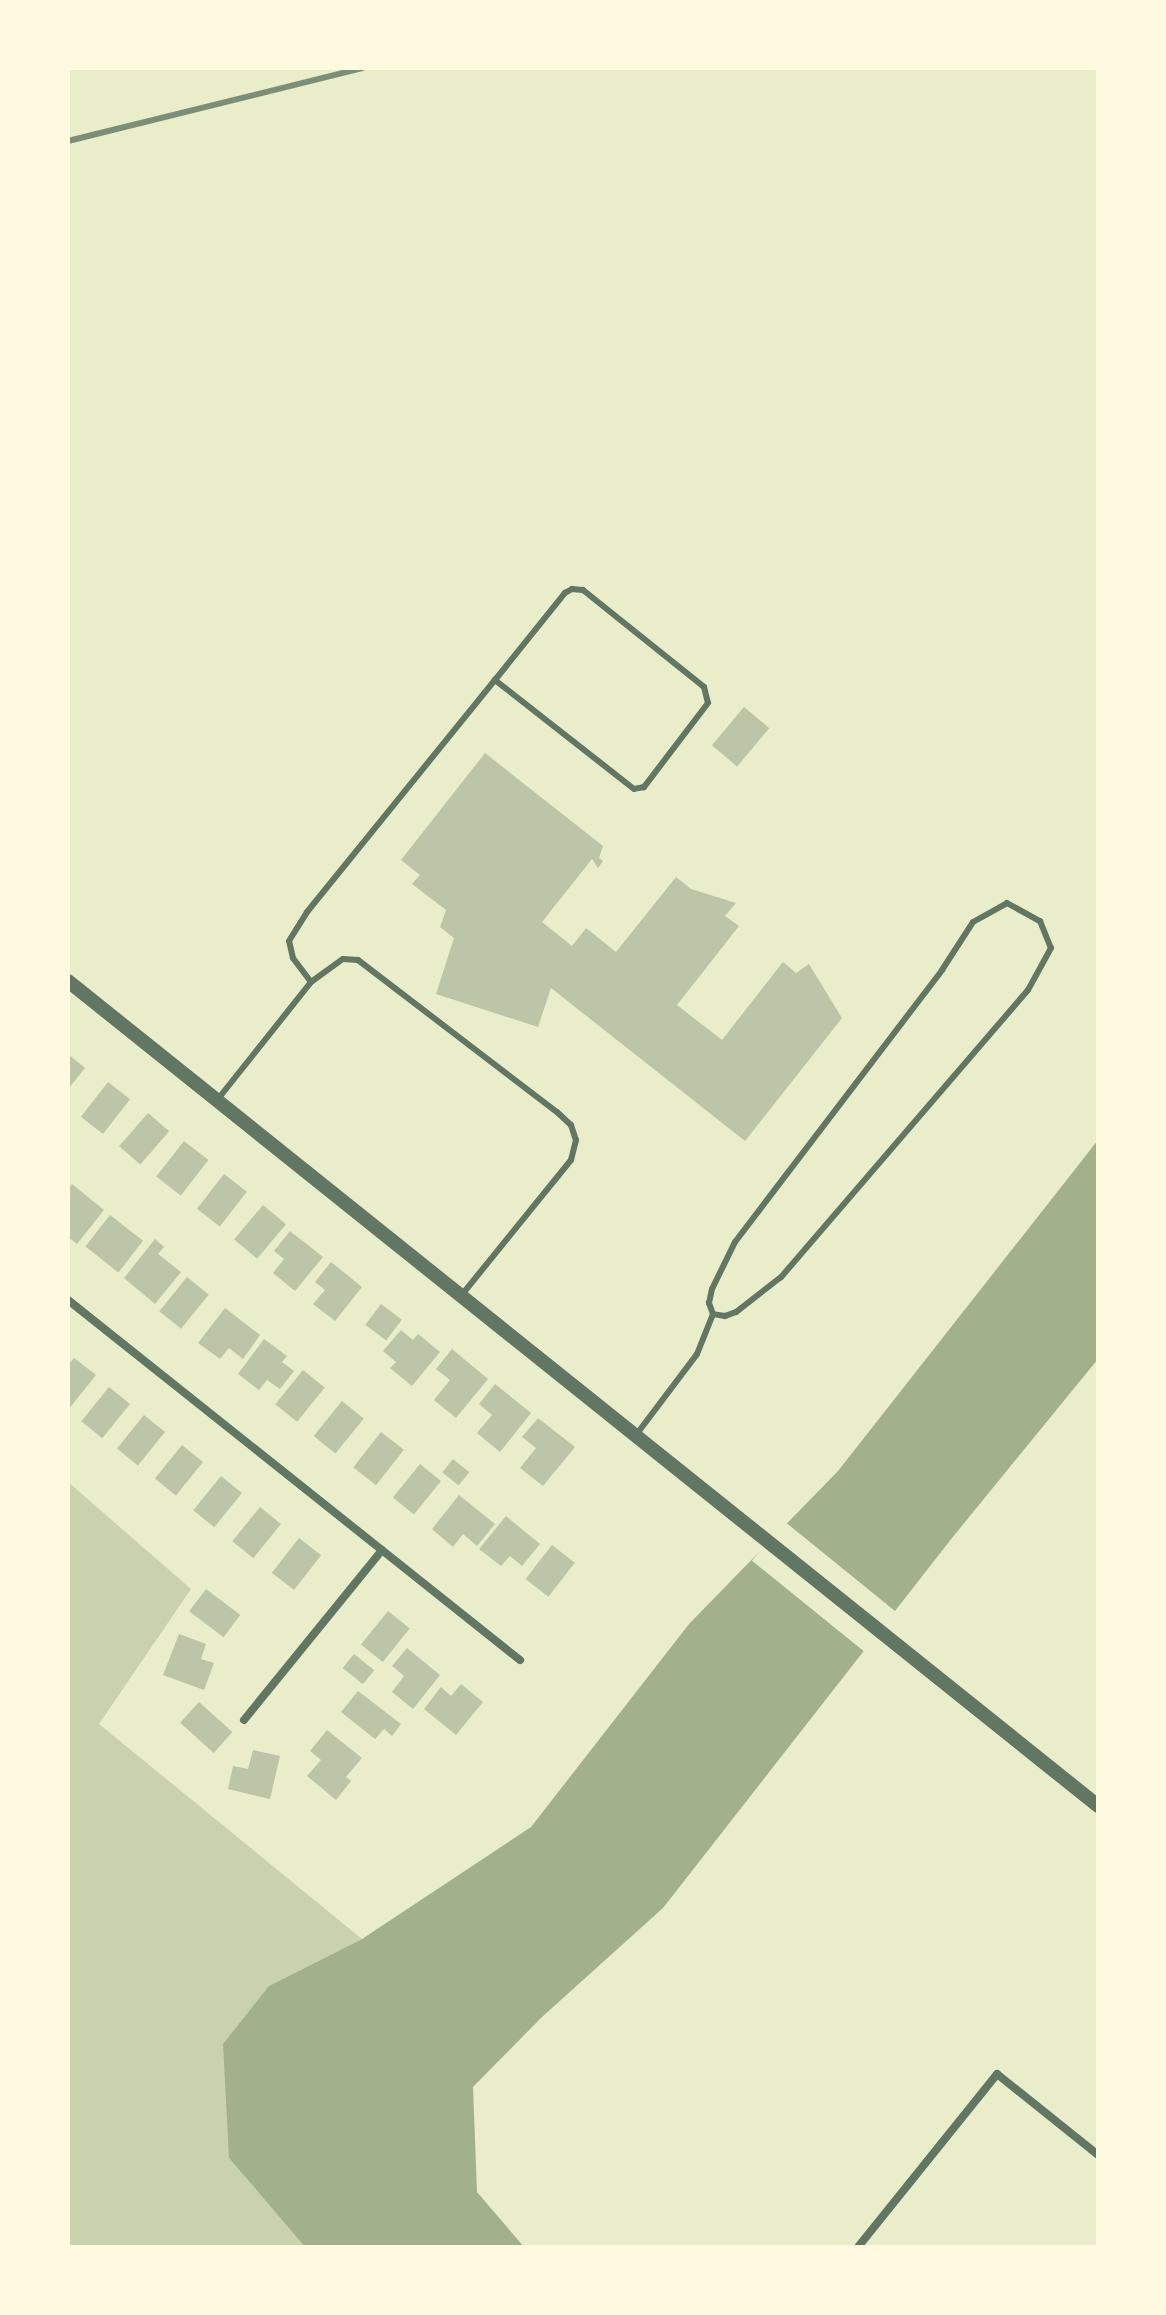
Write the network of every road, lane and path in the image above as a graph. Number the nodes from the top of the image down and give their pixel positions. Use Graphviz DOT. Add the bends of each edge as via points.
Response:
graph roads {
  1 [pos="495,680"];
  2 [pos="68,981"];
  3 [pos="311,982"];
  4 [pos="217,1100"];
  5 [pos="461,1296"];
  6 [pos="68,1300"];
  7 [pos="713,1314"];
  8 [pos="636,1435"];
  9 [pos="382,1550"];
  10 [pos="520,1660"];
  11 [pos="244,1720"];
  12 [pos="1098,1806"];
  13 [pos="1098,2155"];
  14 [pos="858,2247"];
  1 -- 1 [label="lane" via="572,589 583,590 704,687 708,703 644,787 634,789"];
  1 -- 3 [label="lane" via="289,941 293,958"];
  2 -- 4 [label="street"];
  3 -- 4 [label="lane"];
  3 -- 5 [label="lane" via="343,959 358,960 571,1125 576,1140 571,1160"];
  4 -- 5 [label="street"];
  5 -- 8 [label="street"];
  6 -- 9 [label="street"];
  7 -- 7 [label="lane" via="736,1312 781,1277 1028,990 1051,948 1040,921 1007,903 973,922 735,1242 712,1289"];
  7 -- 8 [label="lane" via="688,1370"];
  8 -- 12 [label="street"];
  9 -- 10 [label="street"];
  9 -- 11 [label="street"];
  13 -- 14 [label="street" via="997,2074"];
}
